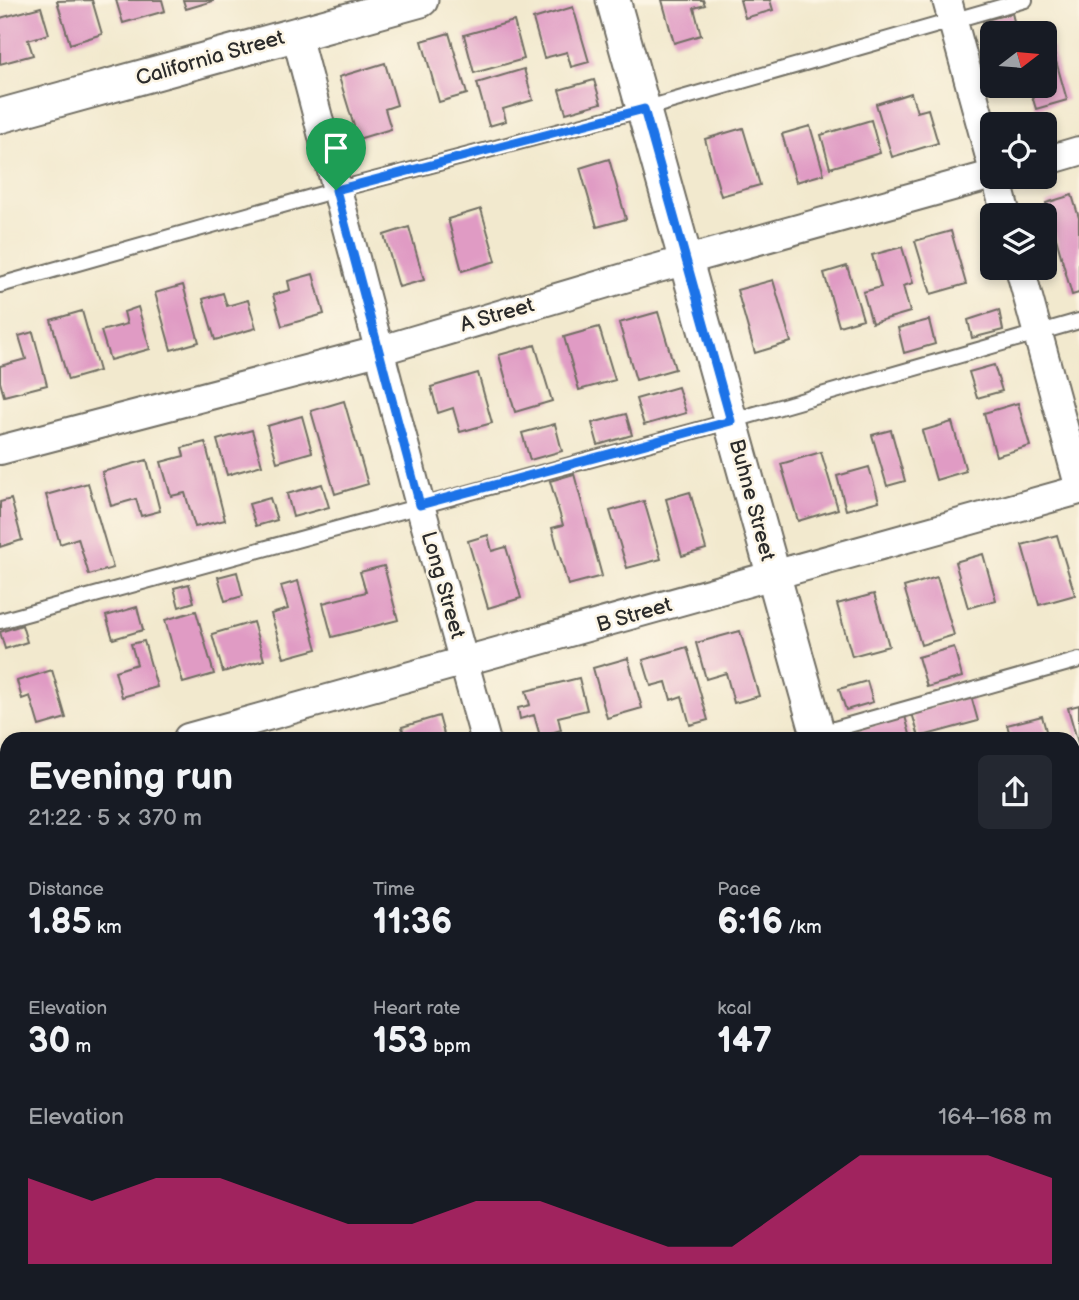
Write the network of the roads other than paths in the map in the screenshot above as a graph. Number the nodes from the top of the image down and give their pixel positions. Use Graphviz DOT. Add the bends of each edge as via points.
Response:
graph roads {
  1 [pos="421,0"];
  2 [pos="613,0"];
  3 [pos="1025,0"];
  4 [pos="950,11"];
  5 [pos="296,34"];
  6 [pos="644,109"];
  7 [pos="0,116"];
  8 [pos="980,120"];
  9 [pos="1079,151"];
  10 [pos="1057,157"];
  11 [pos="980,180"];
  12 [pos="336,190"];
  13 [pos="686,261"];
  14 [pos="1023,280"];
  15 [pos="0,285"];
  16 [pos="1079,321"];
  17 [pos="1037,333"];
  18 [pos="378,351"];
  19 [pos="731,421"];
  20 [pos="0,450"];
  21 [pos="1079,487"];
  22 [pos="420,505"];
  23 [pos="773,577"];
  24 [pos="0,621"];
  25 [pos="1079,660"];
  26 [pos="465,663"];
  27 [pos="210,732"];
  28 [pos="483,732"];
  29 [pos="812,732"];
  30 [pos="830,732"];
  1 -- 5 [label="street, California Street"];
  2 -- 6 [label="street, Buhne Street"];
  3 -- 4 [label="lane"];
  4 -- 6 [label="lane"];
  4 -- 8 [label="street"];
  5 -- 7 [label="street, California Street"];
  5 -- 12 [label="street, Long Street"];
  6 -- 12 [label="lane"];
  6 -- 13 [label="street, Buhne Street"];
  9 -- 10 [label="street"];
  11 -- 13 [label="street, A Street"];
  12 -- 15 [label="lane"];
  12 -- 18 [label="street, Long Street"];
  13 -- 18 [label="street, A Street"];
  13 -- 19 [label="street, Buhne Street"];
  14 -- 17 [label="street"];
  16 -- 17 [label="lane"];
  17 -- 19 [label="lane"];
  17 -- 21 [label="street"];
  18 -- 20 [label="street, A Street"];
  18 -- 22 [label="street, Long Street"];
  19 -- 22 [label="lane"];
  19 -- 23 [label="street, Buhne Street"];
  21 -- 23 [label="street, B Street"];
  22 -- 24 [label="lane"];
  22 -- 26 [label="street, Long Street"];
  23 -- 26 [label="street, B Street"];
  23 -- 29 [label="street, Buhne Street"];
  25 -- 30 [label="lane"];
  26 -- 27 [label="street, B Street"];
  26 -- 28 [label="street, Long Street"];
}
